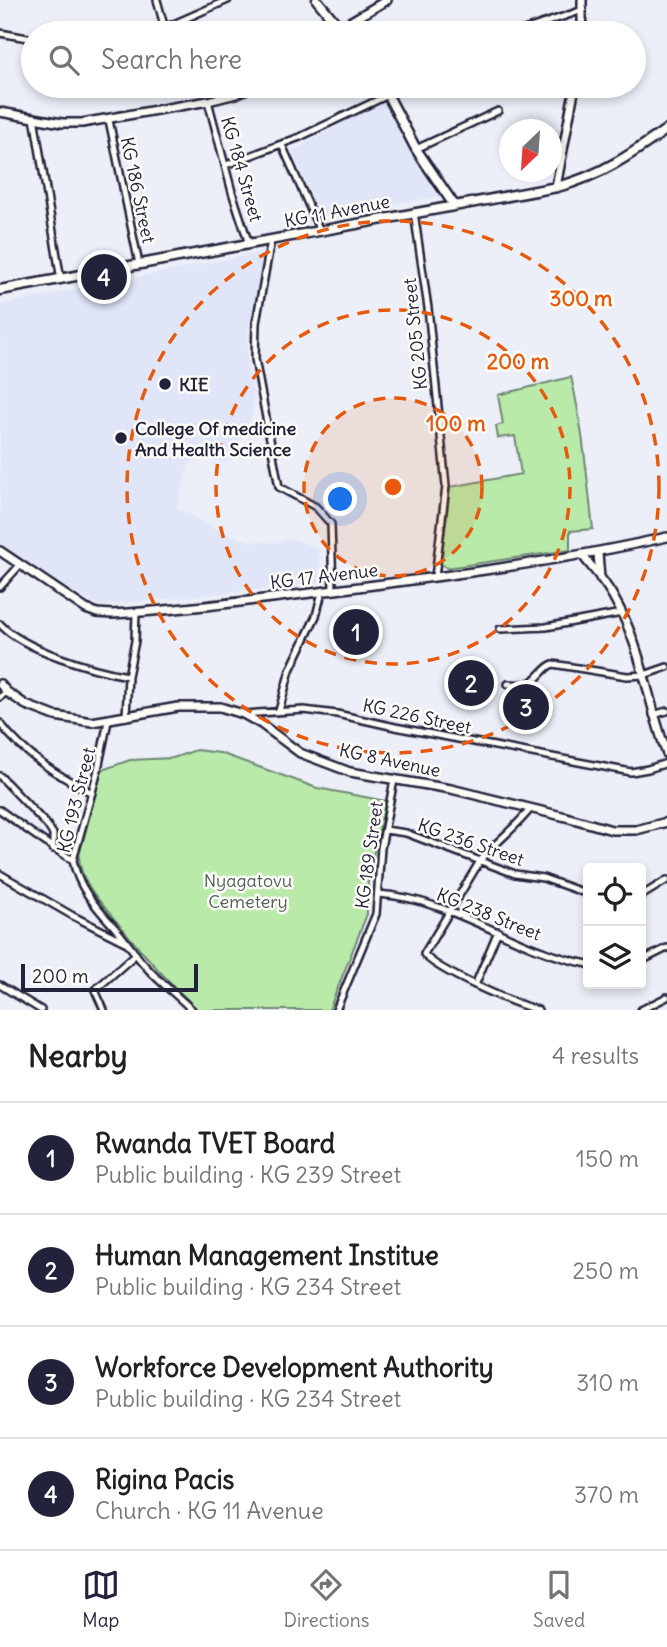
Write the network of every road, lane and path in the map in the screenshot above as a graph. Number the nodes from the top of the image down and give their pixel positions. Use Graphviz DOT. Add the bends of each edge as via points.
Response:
graph roads {
  1 [pos="157,0"];
  2 [pos="229,0"];
  3 [pos="317,0"];
  4 [pos="387,0"];
  5 [pos="582,0"];
  6 [pos="583,10"];
  7 [pos="163,21"];
  8 [pos="183,21"];
  9 [pos="334,21"];
  10 [pos="356,21"];
  11 [pos="550,21"];
  12 [pos="583,21"];
  13 [pos="0,33"];
  14 [pos="21,37"];
  15 [pos="220,98"];
  16 [pos="382,98"];
  17 [pos="392,98"];
  18 [pos="573,98"];
  19 [pos="208,101"];
  20 [pos="498,111"];
  21 [pos="0,112"];
  22 [pos="34,117"];
  23 [pos="109,120"];
  24 [pos="667,129"];
  25 [pos="282,145"];
  26 [pos="416,149"];
  27 [pos="226,165"];
  28 [pos="556,187"];
  29 [pos="454,205"];
  30 [pos="414,212"];
  31 [pos="320,231"];
  32 [pos="271,240"];
  33 [pos="249,244"];
  34 [pos="139,266"];
  35 [pos="61,279"];
  36 [pos="0,290"];
  37 [pos="667,537"];
  38 [pos="0,551"];
  39 [pos="598,553"];
  40 [pos="583,556"];
  41 [pos="20,565"];
  42 [pos="435,578"];
  43 [pos="600,578"];
  44 [pos="0,587"];
  45 [pos="333,590"];
  46 [pos="322,593"];
  47 [pos="136,613"];
  48 [pos="622,613"];
  49 [pos="0,624"];
  50 [pos="500,629"];
  51 [pos="667,667"];
  52 [pos="644,675"];
  53 [pos="128,676"];
  54 [pos="0,684"];
  55 [pos="508,684"];
  56 [pos="3,695"];
  57 [pos="279,711"];
  58 [pos="667,711"];
  59 [pos="243,714"];
  60 [pos="653,715"];
  61 [pos="126,717"];
  62 [pos="108,721"];
  63 [pos="0,723"];
  64 [pos="667,754"];
  65 [pos="667,762"];
  66 [pos="0,776"];
  67 [pos="394,780"];
  68 [pos="92,793"];
  69 [pos="531,807"];
  70 [pos="0,810"];
  71 [pos="667,822"];
  72 [pos="385,830"];
  73 [pos="53,849"];
  74 [pos="73,860"];
  75 [pos="480,861"];
  76 [pos="0,874"];
  77 [pos="667,880"];
  78 [pos="583,892"];
  79 [pos="646,893"];
  80 [pos="378,894"];
  81 [pos="451,912"];
  82 [pos="498,931"];
  83 [pos="128,943"];
  84 [pos="667,948"];
  85 [pos="136,954"];
  86 [pos="646,958"];
  87 [pos="583,963"];
  88 [pos="476,983"];
  89 [pos="0,985"];
  90 [pos="667,997"];
  91 [pos="41,1010"];
  92 [pos="104,1010"];
  93 [pos="192,1010"];
  94 [pos="336,1010"];
  95 [pos="538,1010"];
  96 [pos="641,1010"];
  1 -- 7 [label="street"];
  2 -- 8 [label="street"];
  3 -- 9 [label="main road"];
  4 -- 10 [label="street"];
  5 -- 6 [label="street"];
  6 -- 11 [label="street"];
  6 -- 12 [label="street"];
  13 -- 14 [label="street"];
  15 -- 19 [label="street"];
  16 -- 25 [label="street"];
  17 -- 26 [label="main road"];
  18 -- 28 [label="street"];
  19 -- 23 [label="street"];
  19 -- 27 [label="street, KG 184 Street"];
  20 -- 26 [label="street"];
  21 -- 22 [label="street"];
  22 -- 23 [label="street" via="62,123"];
  22 -- 35 [label="street"];
  23 -- 34 [label="street, KG 186 Street"];
  24 -- 28 [label="main road, KG 11 Avenue" via="597,174"];
  25 -- 27 [label="street"];
  25 -- 31 [label="street"];
  26 -- 29 [label="main road"];
  27 -- 33 [label="street, KG 184 Street"];
  28 -- 29 [label="main road, KG 11 Avenue"];
  29 -- 30 [label="main road, KG 11 Avenue"];
  30 -- 31 [label="main road, KG 11 Avenue"];
  30 -- 42 [label="street, KG 205 Street" via="445,476"];
  31 -- 32 [label="main road, KG 11 Avenue"];
  32 -- 33 [label="main road, KG 11 Avenue"];
  32 -- 45 [label="street" via="254,338 258,384 279,488 316,508 331,524"];
  33 -- 34 [label="main road, KG 11 Avenue"];
  34 -- 35 [label="main road, KG 11 Avenue"];
  35 -- 36 [label="main road, KG 11 Avenue"];
  37 -- 39 [label="street, KG 17 Avenue"];
  38 -- 41 [label="street, KG 17 Avenue"];
  39 -- 40 [label="street, KG 17 Avenue"];
  39 -- 43 [label="street"];
  40 -- 42 [label="street, KG 17 Avenue"];
  40 -- 43 [label="street"];
  41 -- 44 [label="street"];
  41 -- 47 [label="street, KG 17 Avenue" via="86,609"];
  42 -- 45 [label="street, KG 17 Avenue"];
  43 -- 48 [label="street"];
  45 -- 46 [label="street, KG 17 Avenue"];
  46 -- 47 [label="street, KG 17 Avenue"];
  46 -- 57 [label="street" via="290,670"];
  47 -- 53 [label="street"];
  48 -- 50 [label="street" via="546,627"];
  48 -- 52 [label="street"];
  49 -- 53 [label="street" via="30,644 77,664"];
  51 -- 52 [label="street"];
  52 -- 55 [label="street" via="553,664 526,684"];
  52 -- 60 [label="street"];
  53 -- 61 [label="street"];
  54 -- 56 [label="street, KG 8 Avenue"];
  56 -- 62 [label="street, KG 8 Avenue" via="55,716"];
  57 -- 59 [label="street, KG 226 Street"];
  57 -- 65 [label="street, KG 226 Street" via="337,714 631,772"];
  58 -- 60 [label="street"];
  59 -- 61 [label="street, KG 8 Avenue" via="220,707 178,707"];
  59 -- 67 [label="street, KG 8 Avenue" via="300,753 350,772"];
  60 -- 64 [label="street"];
  61 -- 62 [label="street, KG 8 Avenue"];
  62 -- 68 [label="street, KG 193 Street"];
  63 -- 68 [label="street" via="31,756"];
  66 -- 73 [label="street" via="47,825 53,834"];
  67 -- 69 [label="street, KG 8 Avenue"];
  67 -- 72 [label="street, KG 189 Street"];
  68 -- 74 [label="street, KG 193 Street"];
  69 -- 71 [label="street, KG 8 Avenue" via="612,830"];
  69 -- 75 [label="street"];
  70 -- 73 [label="street"];
  72 -- 75 [label="street, KG 236 Street" via="406,833"];
  72 -- 80 [label="street, KG 189 Street"];
  73 -- 74 [label="street"];
  74 -- 83 [label="street, KG 193 Street" via="88,896"];
  75 -- 78 [label="street, KG 236 Street"];
  75 -- 81 [label="street"];
  76 -- 83 [label="street"];
  77 -- 79 [label="street"];
  80 -- 81 [label="street, KG 238 Street" via="415,899"];
  80 -- 94 [label="street, KG 189 Street" via="376,914"];
  81 -- 82 [label="street, KG 238 Street"];
  81 -- 88 [label="street" via="424,954 433,964"];
  82 -- 87 [label="street, KG 238 Street" via="554,956"];
  82 -- 88 [label="street"];
  83 -- 85 [label="street, KG 193 Street"];
  84 -- 86 [label="street"];
  85 -- 92 [label="street" via="95,990"];
  85 -- 93 [label="street, KG 193 Street"];
  88 -- 95 [label="street"];
  89 -- 91 [label="street"];
  90 -- 96 [label="street"];
}
